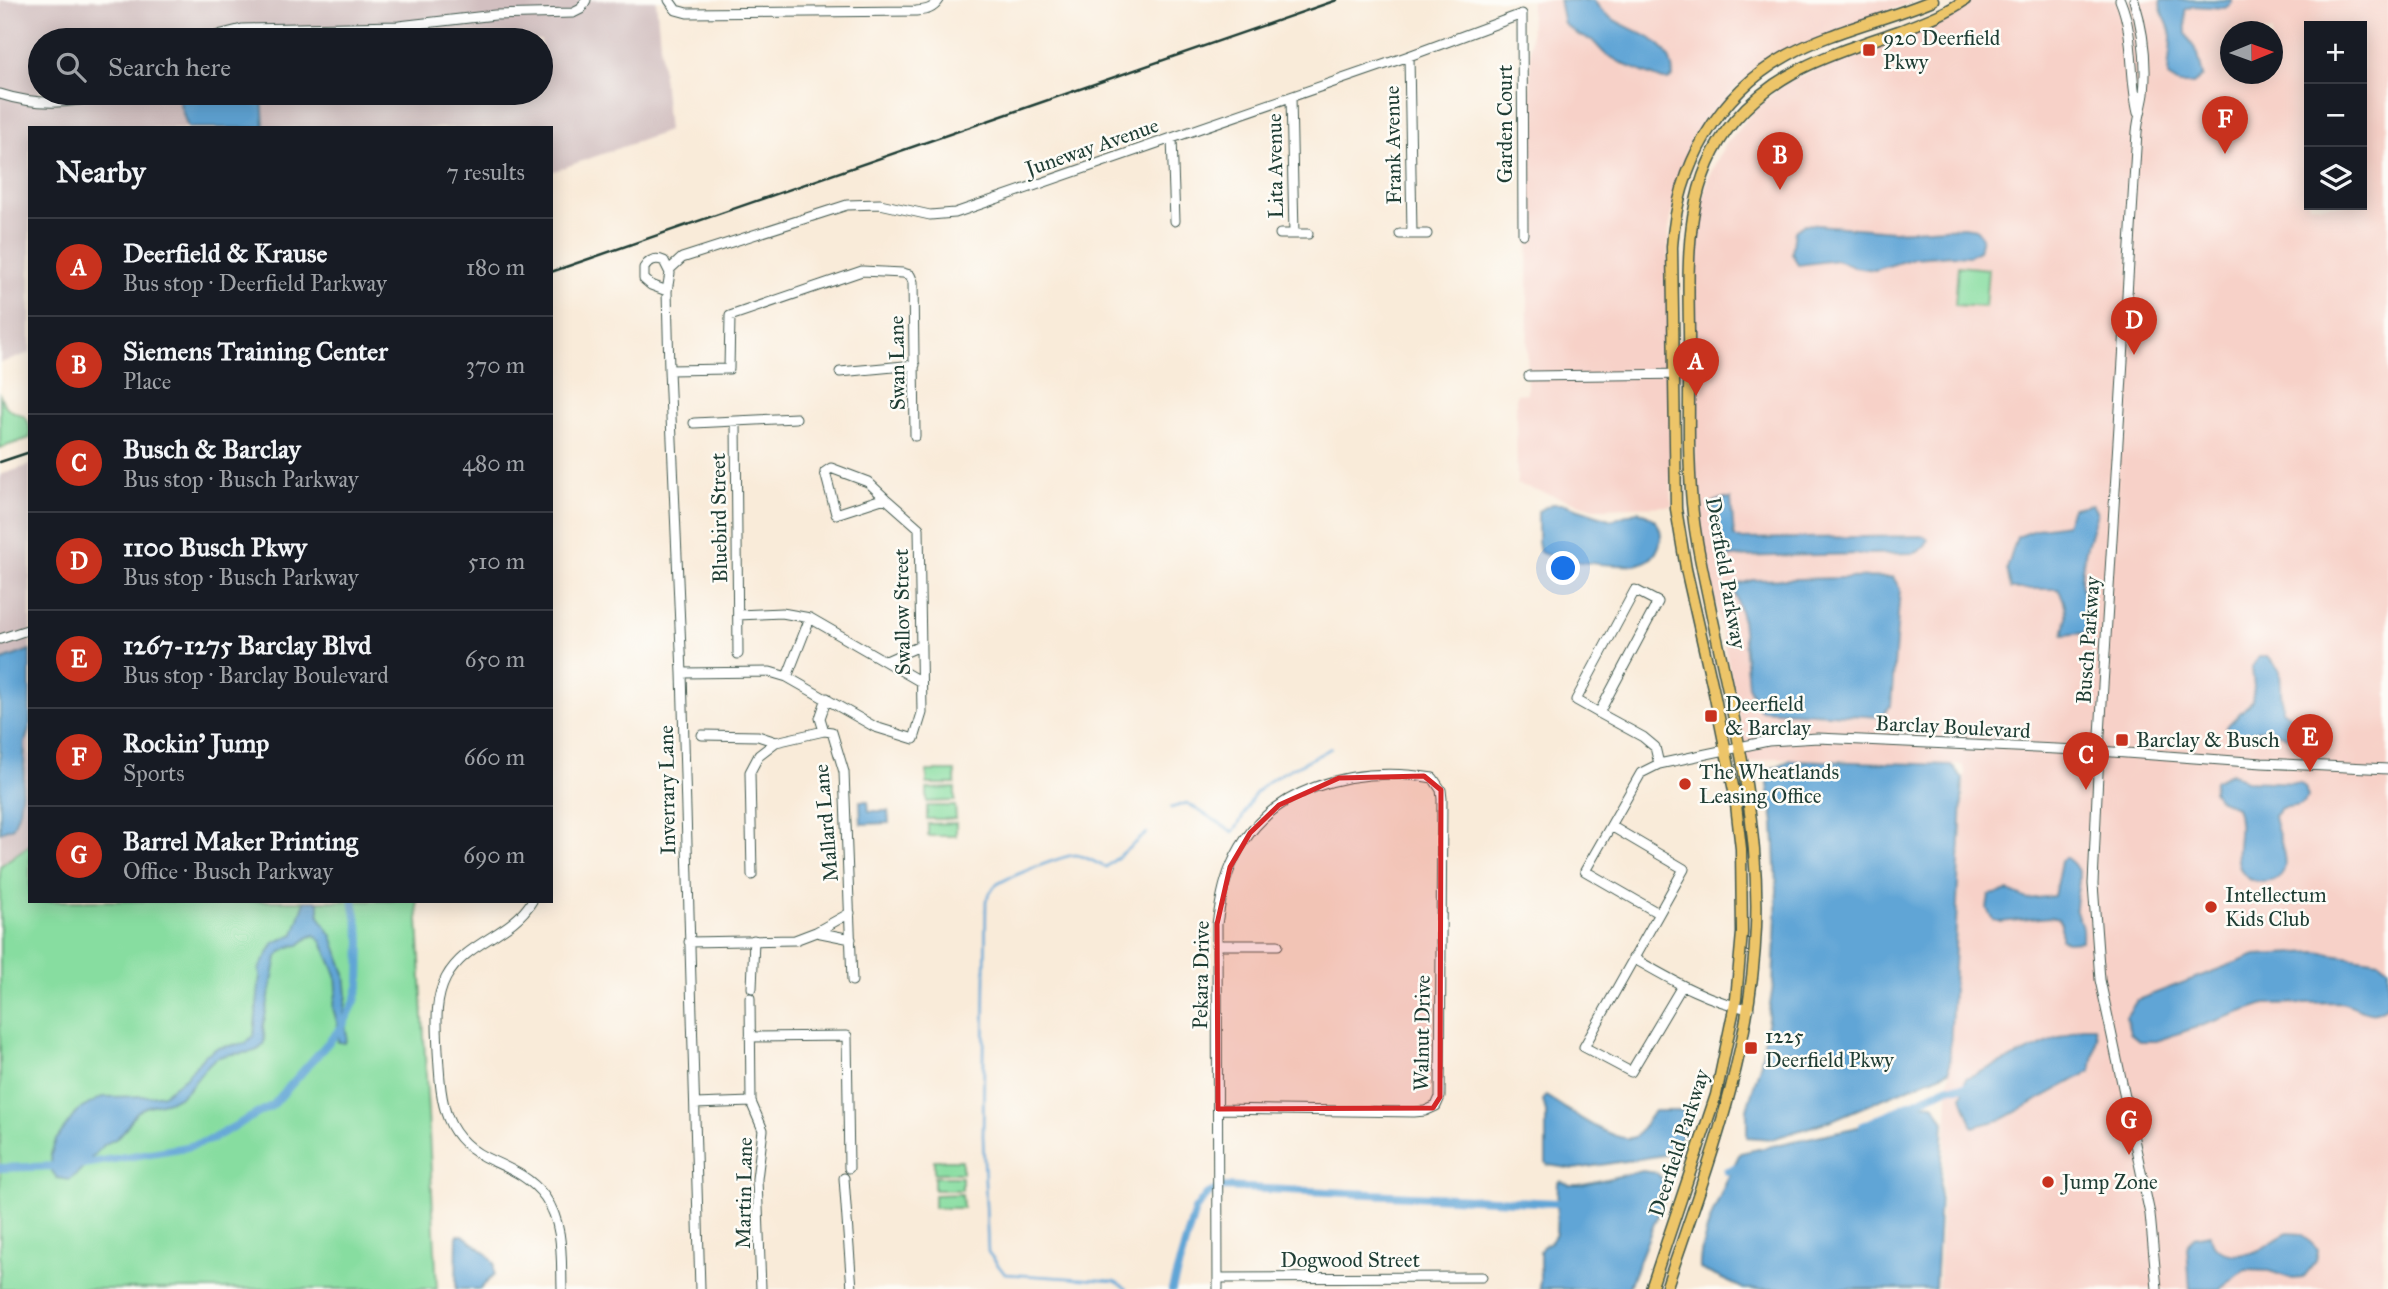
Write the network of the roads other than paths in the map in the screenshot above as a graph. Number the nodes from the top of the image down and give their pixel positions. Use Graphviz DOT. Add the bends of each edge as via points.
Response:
graph roads {
  1 [pos="586,0"];
  2 [pos="669,0"];
  3 [pos="939,0"];
  4 [pos="1933,0"];
  5 [pos="1965,0"];
  6 [pos="2120,0"];
  7 [pos="2134,0"];
  8 [pos="1522,14"];
  9 [pos="295,28"];
  10 [pos="1409,56"];
  11 [pos="0,94"];
  12 [pos="1291,97"];
  13 [pos="28,100"];
  14 [pos="2138,114"];
  15 [pos="1172,138"];
  16 [pos="1175,221"];
  17 [pos="1400,233"];
  18 [pos="1280,234"];
  19 [pos="1294,234"];
  20 [pos="1308,234"];
  21 [pos="1412,234"];
  22 [pos="1427,234"];
  23 [pos="1523,234"];
  24 [pos="670,269"];
  25 [pos="667,291"];
  26 [pos="915,365"];
  27 [pos="669,370"];
  28 [pos="840,372"];
  29 [pos="1673,374"];
  30 [pos="1690,374"];
  31 [pos="1529,376"];
  32 [pos="796,418"];
  33 [pos="736,421"];
  34 [pos="694,423"];
  35 [pos="915,436"];
  36 [pos="884,498"];
  37 [pos="738,615"];
  38 [pos="810,618"];
  39 [pos="28,630"];
  40 [pos="0,639"];
  41 [pos="920,646"];
  42 [pos="737,654"];
  43 [pos="886,661"];
  44 [pos="682,673"];
  45 [pos="787,677"];
  46 [pos="921,682"];
  47 [pos="827,698"];
  48 [pos="1599,712"];
  49 [pos="824,730"];
  50 [pos="702,736"];
  51 [pos="776,742"];
  52 [pos="1740,747"];
  53 [pos="1726,750"];
  54 [pos="2099,751"];
  55 [pos="1659,764"];
  56 [pos="2388,769"];
  57 [pos="1437,783"];
  58 [pos="1611,826"];
  59 [pos="752,874"];
  60 [pos="530,903"];
  61 [pos="850,913"];
  62 [pos="1658,913"];
  63 [pos="816,932"];
  64 [pos="851,939"];
  65 [pos="754,940"];
  66 [pos="689,942"];
  67 [pos="1216,945"];
  68 [pos="1278,945"];
  69 [pos="1633,958"];
  70 [pos="852,981"];
  71 [pos="1682,986"];
  72 [pos="1735,1006"];
  73 [pos="1748,1009"];
  74 [pos="750,1037"];
  75 [pos="751,1102"];
  76 [pos="695,1104"];
  77 [pos="1217,1109"];
  78 [pos="849,1168"];
  79 [pos="844,1178"];
  80 [pos="1482,1277"];
  81 [pos="1218,1278"];
  82 [pos="562,1289"];
  83 [pos="701,1289"];
  84 [pos="761,1289"];
  85 [pos="852,1289"];
  86 [pos="1218,1289"];
  87 [pos="1651,1289"];
  88 [pos="1666,1289"];
  89 [pos="2157,1289"];
  1 -- 9 [label="street" via="573,13 495,15 400,26"];
  2 -- 3 [label="street" via="687,13 916,11 928,10"];
  4 -- 29 [label="main road, Deerfield Parkway" via="1790,54 1734,96 1707,130 1685,176 1673,230"];
  5 -- 30 [label="main road, Deerfield Parkway" via="1934,18 1803,66 1759,95 1735,120 1706,167 1692,220"];
  6 -- 14 [label="street, Busch Parkway" via="2130,40"];
  7 -- 14 [label="street, Busch Parkway" via="2143,42 2144,95"];
  8 -- 10 [label="street, Juneway Avenue"];
  8 -- 23 [label="street, Garden Court"];
  10 -- 12 [label="street, Juneway Avenue"];
  10 -- 21 [label="street, Frank Avenue"];
  11 -- 13 [label="street"];
  12 -- 15 [label="street, Juneway Avenue"];
  12 -- 19 [label="street, Lita Avenue"];
  14 -- 54 [label="street, Busch Parkway"];
  15 -- 16 [label="street"];
  15 -- 24 [label="street, Juneway Avenue" via="954,213 930,215 880,204 848,205 682,258"];
  17 -- 21 [label="street"];
  18 -- 19 [label="street"];
  19 -- 20 [label="street"];
  21 -- 22 [label="street"];
  24 -- 25 [label="street, Inverrary Lane"];
  24 -- 25 [label="street" via="656,259 647,263 643,272 647,283"];
  25 -- 27 [label="street, Inverrary Lane"];
  26 -- 27 [label="street, Swan Lane" via="910,275 862,271 730,316 729,369"];
  26 -- 28 [label="street"];
  26 -- 35 [label="street, Swan Lane"];
  27 -- 44 [label="street, Inverrary Lane"];
  29 -- 30 [label="street"];
  29 -- 31 [label="street"];
  29 -- 53 [label="main road, Deerfield Parkway" via="1680,537"];
  30 -- 52 [label="main road, Deerfield Parkway" via="1694,524"];
  32 -- 33 [label="street"];
  33 -- 34 [label="street"];
  33 -- 37 [label="street, Bluebird Street"];
  36 -- 36 [label="street, Swallow Street" via="868,482 826,470 836,514"];
  36 -- 41 [label="street, Swallow Street" via="919,528"];
  37 -- 38 [label="street" via="782,613"];
  37 -- 42 [label="street, Bluebird Street"];
  38 -- 43 [label="street"];
  38 -- 45 [label="street"];
  39 -- 40 [label="street"];
  41 -- 43 [label="street"];
  41 -- 46 [label="street, Swallow Street"];
  43 -- 46 [label="street"];
  44 -- 45 [label="street" via="770,672"];
  44 -- 66 [label="street, Inverrary Lane"];
  45 -- 47 [label="street"];
  46 -- 47 [label="street, Swallow Street" via="922,713 914,739 875,727"];
  47 -- 49 [label="street" via="820,718"];
  48 -- 48 [label="street" via="1576,700 1635,590 1658,602"];
  48 -- 55 [label="street" via="1656,747"];
  49 -- 51 [label="street"];
  49 -- 61 [label="street, Mallard Lane" via="832,732 844,772"];
  50 -- 51 [label="street" via="758,736"];
  51 -- 59 [label="street" via="759,755 750,772"];
  52 -- 53 [label="street, Barclay Boulevard"];
  52 -- 54 [label="street, Barclay Boulevard" via="1818,738"];
  52 -- 73 [label="main road, Deerfield Parkway" via="1756,869"];
  53 -- 55 [label="street"];
  53 -- 72 [label="main road, Deerfield Parkway" via="1743,882"];
  54 -- 56 [label="street, Barclay Boulevard"];
  54 -- 89 [label="street, Busch Parkway" via="2093,884 2100,980 2148,1202"];
  55 -- 58 [label="street" via="1641,774"];
  57 -- 67 [label="street, Pekara Drive" via="1424,776 1339,778 1279,805 1250,833 1230,867"];
  57 -- 77 [label="street, Walnut Drive" via="1442,813 1440,1097 1436,1106 1414,1112"];
  58 -- 62 [label="street" via="1684,869"];
  58 -- 62 [label="street" via="1585,871"];
  60 -- 82 [label="street" via="516,922 467,953 446,978 437,1016 440,1095 449,1124 463,1142 482,1157 527,1178 551,1207 560,1232"];
  61 -- 63 [label="street"];
  61 -- 64 [label="street"];
  62 -- 69 [label="street"];
  63 -- 64 [label="street"];
  63 -- 65 [label="street" via="795,940"];
  64 -- 70 [label="street"];
  65 -- 66 [label="street"];
  65 -- 74 [label="street, Martin Lane"];
  66 -- 76 [label="street, Inverrary Lane"];
  67 -- 68 [label="street"];
  67 -- 77 [label="street, Pekara Drive"];
  69 -- 71 [label="street"];
  69 -- 71 [label="street" via="1584,1046 1631,1072"];
  71 -- 72 [label="street"];
  72 -- 73 [label="street"];
  72 -- 87 [label="main road, Deerfield Parkway" via="1716,1096"];
  73 -- 88 [label="main road, Deerfield Parkway" via="1730,1097"];
  74 -- 75 [label="street, Martin Lane"];
  74 -- 78 [label="street" via="847,1036"];
  75 -- 76 [label="street"];
  75 -- 84 [label="street, Martin Lane" via="763,1130 757,1179"];
  76 -- 83 [label="street, Inverrary Lane"];
  77 -- 81 [label="street, Pekara Drive"];
  79 -- 85 [label="street"];
  80 -- 81 [label="street, Dogwood Street"];
  81 -- 86 [label="street, Pekara Drive"];
}
